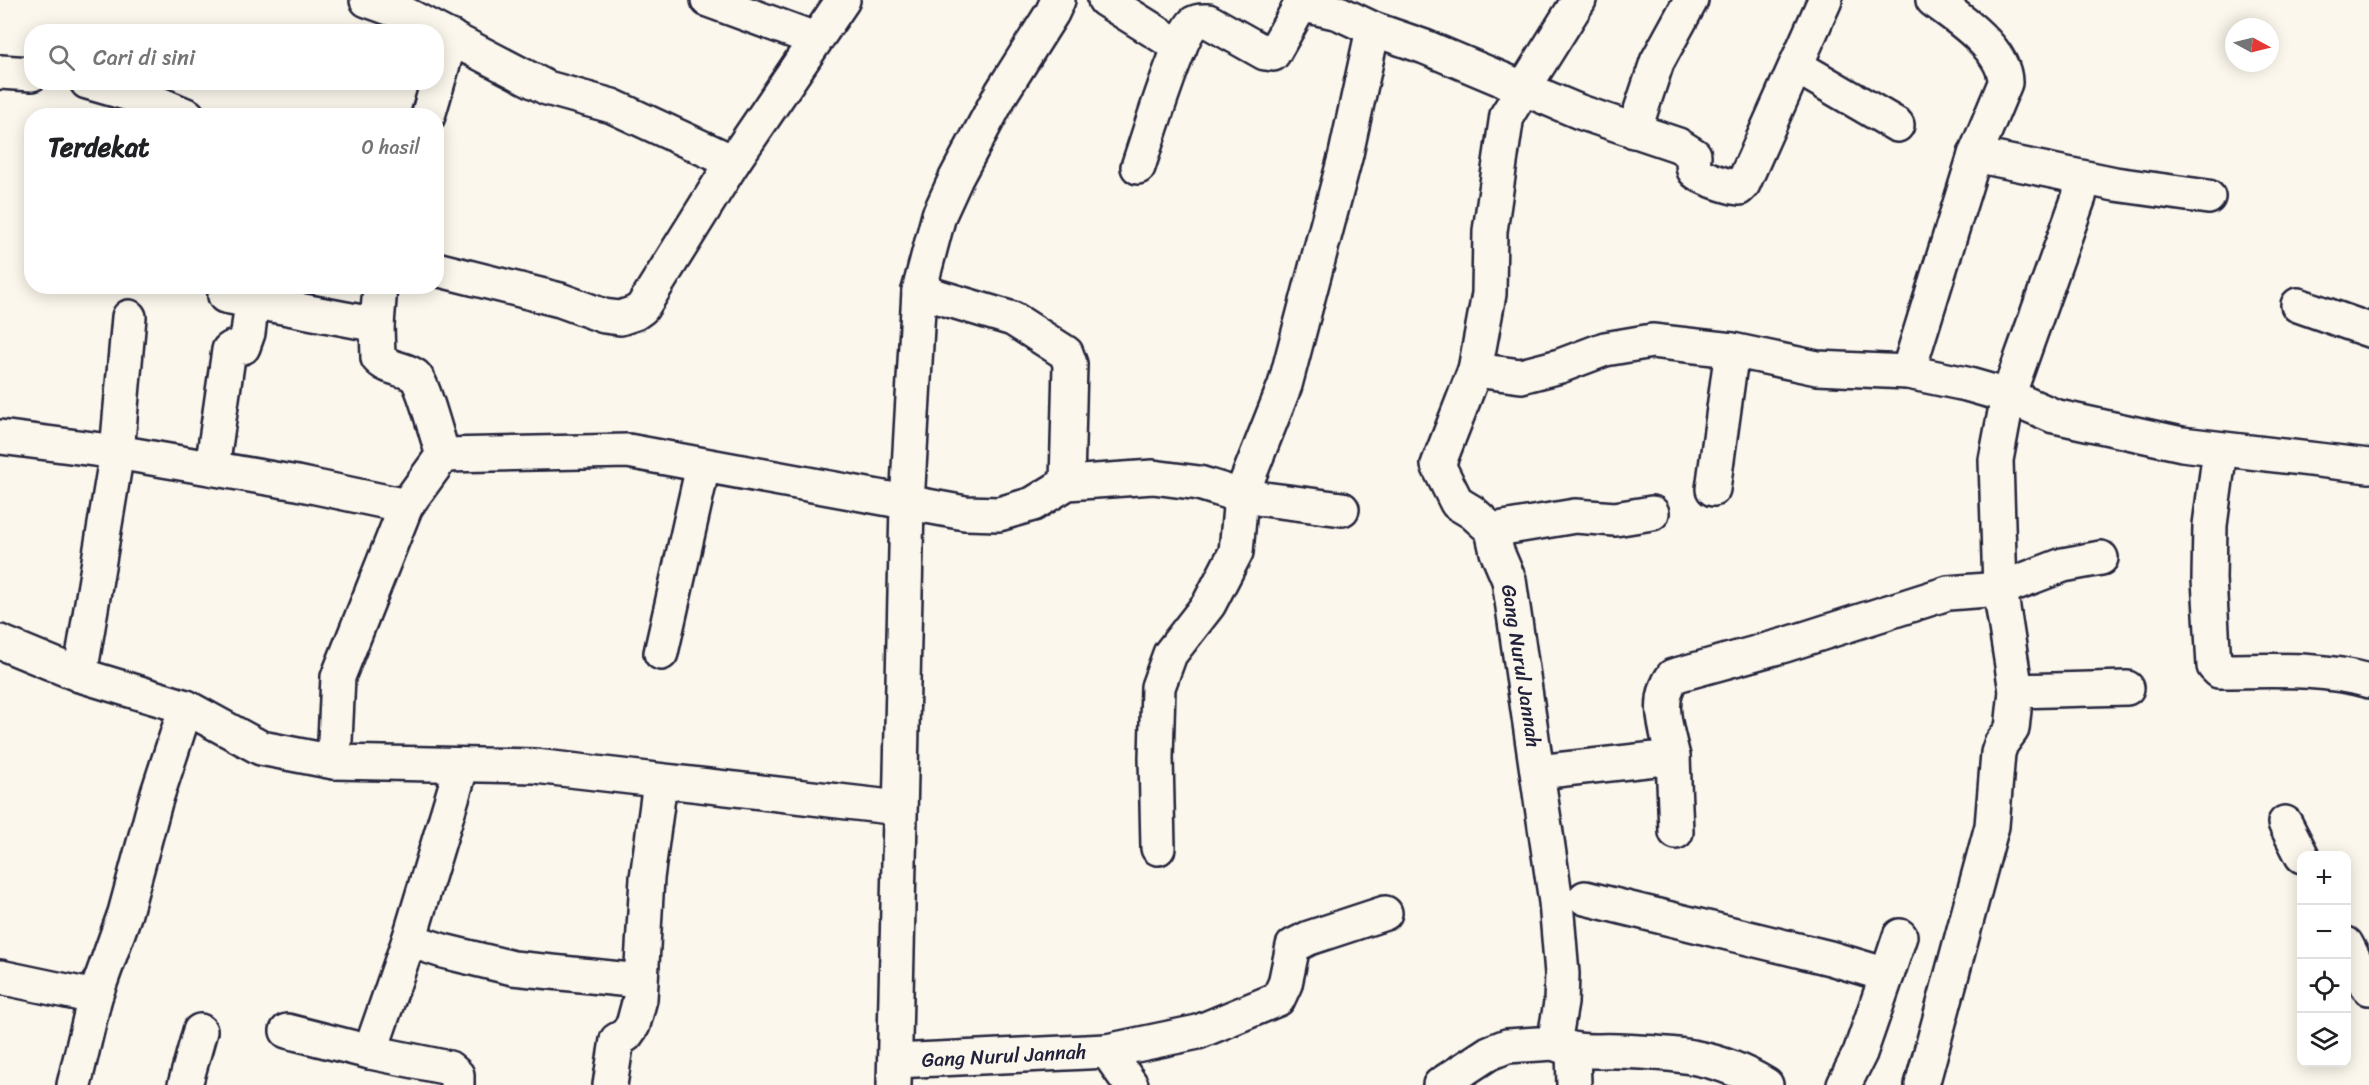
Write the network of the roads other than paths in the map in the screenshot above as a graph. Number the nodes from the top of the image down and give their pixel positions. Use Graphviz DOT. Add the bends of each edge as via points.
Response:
graph roads {
  1 [pos="708,0"];
  2 [pos="843,0"];
  3 [pos="1058,0"];
  4 [pos="1105,0"];
  5 [pos="1579,0"];
  6 [pos="1691,0"];
  7 [pos="1825,0"];
  8 [pos="1933,0"];
  9 [pos="375,1"];
  10 [pos="1342,7"];
  11 [pos="424,24"];
  12 [pos="1373,29"];
  13 [pos="444,34"];
  14 [pos="451,37"];
  15 [pos="815,39"];
  16 [pos="1180,47"];
  17 [pos="444,61"];
  18 [pos="1796,66"];
  19 [pos="0,72"];
  20 [pos="24,74"];
  21 [pos="1523,87"];
  22 [pos="115,90"];
  23 [pos="436,90"];
  24 [pos="169,108"];
  25 [pos="430,108"];
  26 [pos="1898,125"];
  27 [pos="1634,131"];
  28 [pos="1976,155"];
  29 [pos="734,162"];
  30 [pos="1138,167"];
  31 [pos="2083,178"];
  32 [pos="2208,197"];
  33 [pos="444,271"];
  34 [pos="919,291"];
  35 [pos="379,294"];
  36 [pos="2298,304"];
  37 [pos="129,317"];
  38 [pos="377,325"];
  39 [pos="2369,330"];
  40 [pos="1732,350"];
  41 [pos="1475,370"];
  42 [pos="1908,372"];
  43 [pos="2008,396"];
  44 [pos="0,437"];
  45 [pos="2220,450"];
  46 [pos="117,452"];
  47 [pos="443,455"];
  48 [pos="704,466"];
  49 [pos="2369,466"];
  50 [pos="212,468"];
  51 [pos="1067,483"];
  52 [pos="1713,489"];
  53 [pos="1241,496"];
  54 [pos="907,504"];
  55 [pos="406,506"];
  56 [pos="1341,509"];
  57 [pos="1652,513"];
  58 [pos="1492,531"];
  59 [pos="2101,558"];
  60 [pos="2000,589"];
  61 [pos="0,642"];
  62 [pos="661,653"];
  63 [pos="80,675"];
  64 [pos="2369,681"];
  65 [pos="2127,688"];
  66 [pos="2016,691"];
  67 [pos="186,707"];
  68 [pos="1673,756"];
  69 [pos="334,762"];
  70 [pos="462,765"];
  71 [pos="1538,772"];
  72 [pos="660,782"];
  73 [pos="899,808"];
  74 [pos="2285,824"];
  75 [pos="1676,832"];
  76 [pos="1158,848"];
  77 [pos="2298,851"];
  78 [pos="1585,898"];
  79 [pos="1385,913"];
  80 [pos="1900,936"];
  81 [pos="409,940"];
  82 [pos="2351,954"];
  83 [pos="1887,975"];
  84 [pos="0,977"];
  85 [pos="640,981"];
  86 [pos="2369,988"];
  87 [pos="95,998"];
  88 [pos="200,1031"];
  89 [pos="287,1031"];
  90 [pos="1564,1047"];
  91 [pos="1107,1051"];
  92 [pos="370,1052"];
  93 [pos="894,1073"];
  94 [pos="74,1085"];
  95 [pos="185,1085"];
  96 [pos="457,1085"];
  97 [pos="610,1085"];
  98 [pos="1131,1085"];
  99 [pos="1440,1085"];
  100 [pos="1574,1085"];
  101 [pos="1766,1085"];
  102 [pos="1844,1085"];
  103 [pos="1922,1085"];
  1 -- 15 [label="street"];
  2 -- 15 [label="street"];
  3 -- 34 [label="street" via="956,178 939,215"];
  4 -- 16 [label="street"];
  5 -- 21 [label="street, Gang Nurul Jannah"];
  6 -- 27 [label="street" via="1658,62"];
  7 -- 18 [label="street"];
  8 -- 28 [label="street" via="1966,23 1998,58 2005,76"];
  9 -- 11 [label="street"];
  10 -- 12 [label="street"];
  10 -- 16 [label="street" via="1302,6 1273,54 1208,21 1192,26"];
  12 -- 21 [label="street"];
  12 -- 53 [label="street" via="1346,154 1285,385"];
  13 -- 14 [label="street"];
  14 -- 17 [label="street"];
  14 -- 29 [label="street" via="547,88 612,106"];
  15 -- 29 [label="street"];
  16 -- 30 [label="street"];
  18 -- 26 [label="street"];
  18 -- 27 [label="street" via="1739,188 1695,172 1694,155 1678,145"];
  19 -- 20 [label="street"];
  21 -- 27 [label="street"];
  21 -- 41 [label="street, Gang Nurul Jannah" via="1507,115 1498,166 1490,231 1489,294"];
  22 -- 24 [label="street"];
  23 -- 25 [label="street"];
  28 -- 31 [label="street"];
  28 -- 42 [label="street"];
  29 -- 33 [label="street" via="642,308 635,313 620,318 604,316 560,300"];
  31 -- 32 [label="street"];
  31 -- 43 [label="street"];
  34 -- 51 [label="street" via="1013,319 1066,353 1070,364"];
  34 -- 54 [label="street"];
  35 -- 38 [label="street"];
  36 -- 39 [label="street"];
  37 -- 46 [label="street"];
  38 -- 47 [label="street" via="378,358 385,366 416,376 422,384"];
  38 -- 50 [label="street" via="238,298 246,341 243,347 229,350"];
  40 -- 41 [label="street" via="1652,341 1605,349 1521,376"];
  40 -- 42 [label="street" via="1817,368"];
  40 -- 52 [label="street"];
  41 -- 58 [label="street, Gang Nurul Jannah" via="1438,465 1457,503"];
  42 -- 43 [label="street"];
  43 -- 45 [label="street" via="2054,416"];
  43 -- 60 [label="street" via="1996,460"];
  44 -- 46 [label="street"];
  45 -- 49 [label="street"];
  45 -- 64 [label="street" via="2210,525 2214,666 2219,671 2311,671"];
  46 -- 50 [label="street"];
  46 -- 63 [label="street"];
  47 -- 48 [label="street" via="628,451"];
  47 -- 55 [label="street"];
  48 -- 54 [label="street"];
  48 -- 62 [label="street"];
  50 -- 55 [label="street"];
  51 -- 53 [label="street" via="1153,477 1199,483"];
  51 -- 54 [label="street" via="1033,504 999,514"];
  53 -- 56 [label="street"];
  53 -- 76 [label="street" via="1236,552 1209,604 1170,654 1158,687"];
  54 -- 73 [label="street"];
  55 -- 69 [label="street" via="338,677"];
  57 -- 58 [label="street" via="1615,519 1575,516"];
  58 -- 71 [label="street, Gang Nurul Jannah" via="1509,580"];
  59 -- 60 [label="street" via="2063,565"];
  60 -- 66 [label="street"];
  60 -- 68 [label="street" via="1948,593 1673,676 1664,696 1663,713"];
  61 -- 63 [label="street"];
  63 -- 67 [label="street"];
  65 -- 66 [label="street"];
  66 -- 103 [label="street" via="2012,729 1998,753 1992,826"];
  67 -- 69 [label="street" via="261,748"];
  67 -- 87 [label="street" via="125,913"];
  68 -- 71 [label="street"];
  68 -- 75 [label="street"];
  69 -- 70 [label="street"];
  70 -- 72 [label="street" via="536,766"];
  70 -- 81 [label="street"];
  71 -- 90 [label="street, Gang Nurul Jannah" via="1556,902"];
  72 -- 73 [label="street"];
  72 -- 85 [label="street" via="647,878"];
  73 -- 93 [label="street"];
  74 -- 77 [label="street"];
  78 -- 83 [label="street"];
  79 -- 91 [label="street" via="1293,946 1278,999 1198,1032"];
  80 -- 83 [label="street"];
  81 -- 85 [label="street" via="513,968"];
  81 -- 92 [label="street"];
  82 -- 86 [label="street"];
  83 -- 102 [label="street" via="1860,1053"];
  84 -- 87 [label="street"];
  85 -- 97 [label="street" via="633,1025 617,1040"];
  87 -- 94 [label="street"];
  88 -- 95 [label="street"];
  89 -- 92 [label="street"];
  90 -- 99 [label="street" via="1507,1046 1489,1053"];
  90 -- 100 [label="street, Gang Nurul Jannah"];
  90 -- 101 [label="street" via="1694,1056 1730,1066"];
  91 -- 93 [label="street, Gang Nurul Jannah"];
  91 -- 98 [label="street, Gang Nurul Jannah"];
  92 -- 96 [label="street" via="449,1068 457,1075"];
}
